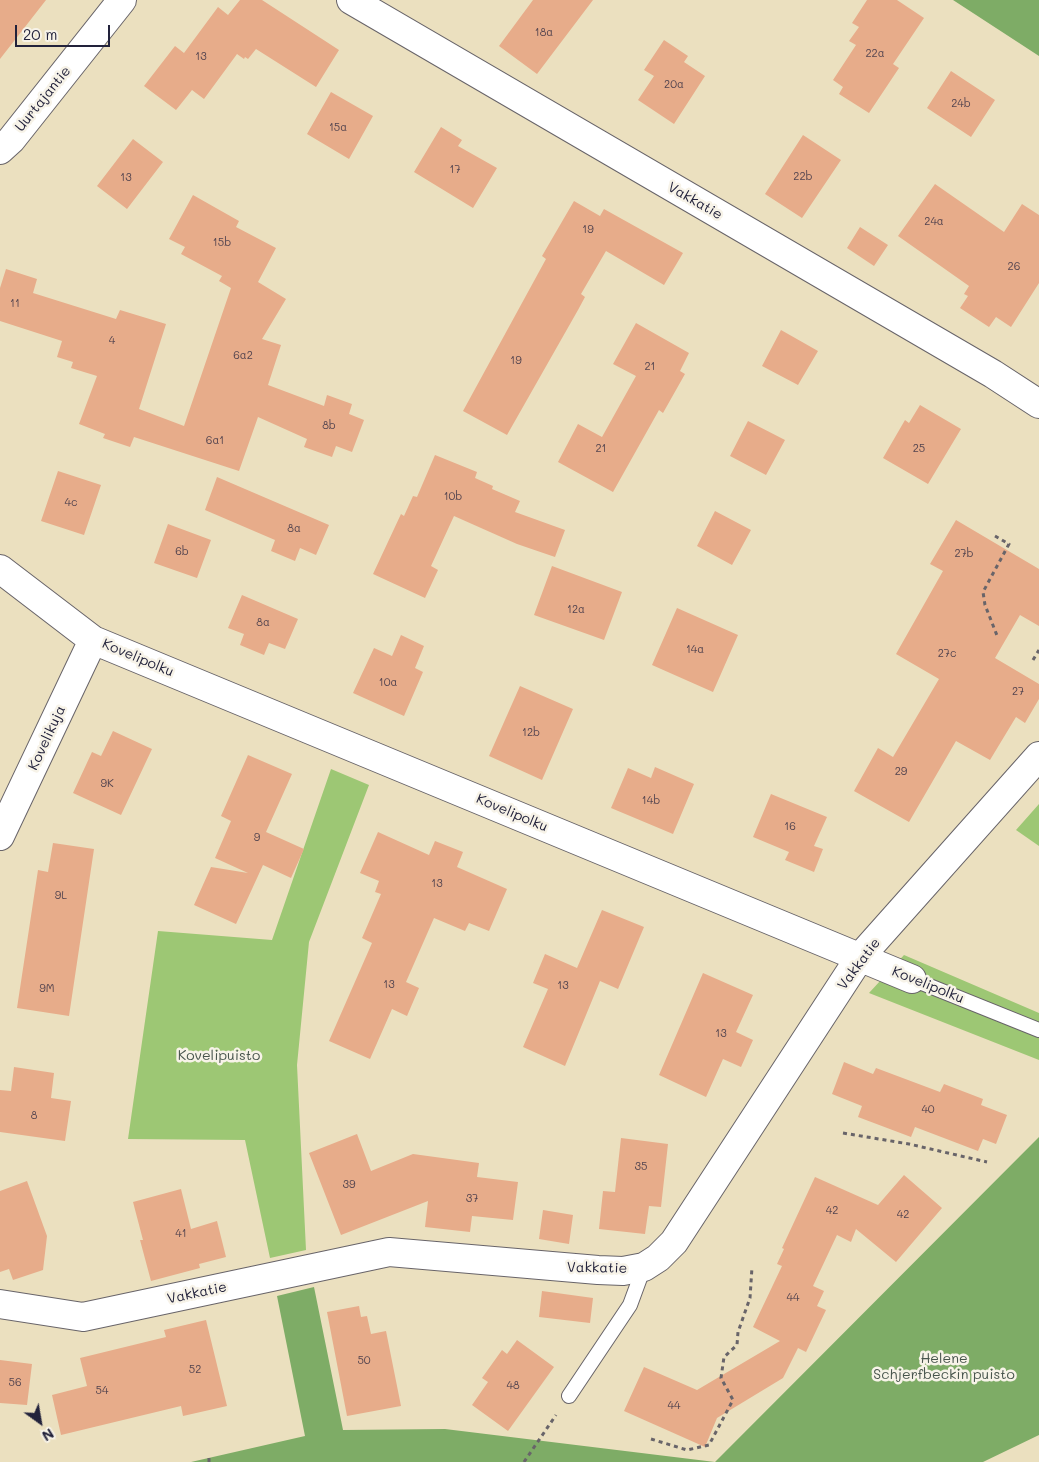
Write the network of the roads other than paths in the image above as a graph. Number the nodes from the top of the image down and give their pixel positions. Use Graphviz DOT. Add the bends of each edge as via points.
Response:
graph roads {
  1 [pos="122,0"];
  2 [pos="351,0"];
  3 [pos="0,150"];
  4 [pos="1039,404"];
  5 [pos="0,569"];
  6 [pos="93,640"];
  7 [pos="1039,756"];
  8 [pos="0,836"];
  9 [pos="860,958"];
  10 [pos="912,979"];
  11 [pos="1039,1030"];
  12 [pos="644,1267"];
  13 [pos="0,1304"];
  14 [pos="569,1396"];
  1 -- 3 [label="street, Uurtajantie"];
  2 -- 4 [label="street, Vakkatie" via="993,374"];
  5 -- 6 [label="street, Kovelipolku"];
  6 -- 8 [label="street, Kovelikuja"];
  6 -- 9 [label="street, Kovelipolku"];
  7 -- 9 [label="street, Vakkatie"];
  9 -- 10 [label="street, Kovelipolku"];
  9 -- 12 [label="street, Vakkatie" via="674,1242"];
  10 -- 11 [label="lane, Kovelipolku"];
  12 -- 13 [label="street, Vakkatie" via="623,1271 598,1270 389,1252 83,1317"];
  12 -- 14 [label="lane" via="630,1305"];
}
